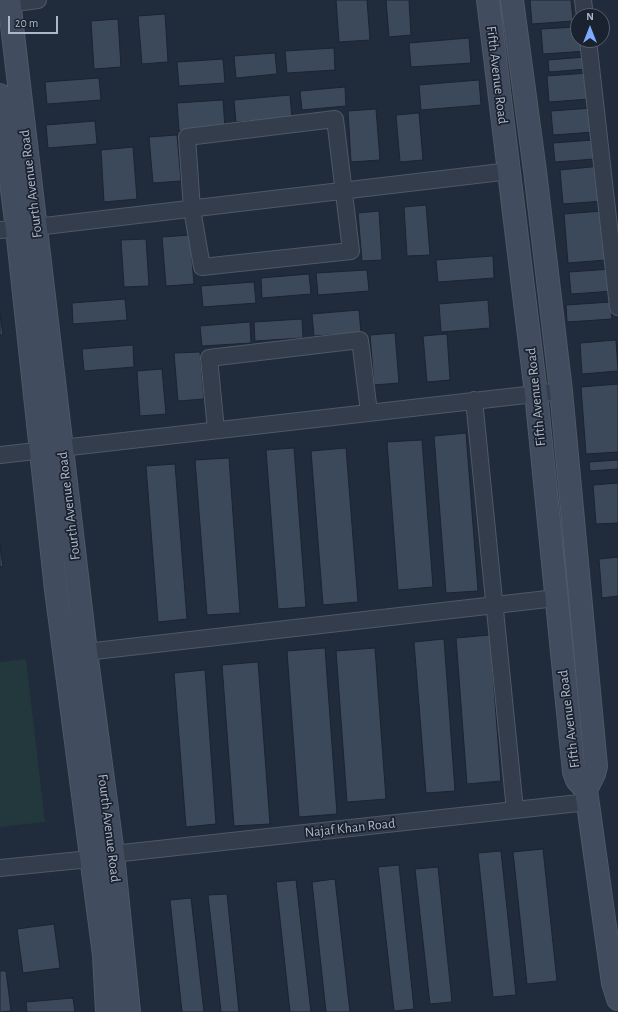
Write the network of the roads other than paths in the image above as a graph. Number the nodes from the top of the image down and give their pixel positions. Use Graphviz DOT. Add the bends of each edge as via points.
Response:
graph roads {
  1 [pos="38,0"];
  2 [pos="488,0"];
  3 [pos="512,0"];
  4 [pos="6,3"];
  5 [pos="589,48"];
  6 [pos="0,94"];
  7 [pos="510,171"];
  8 [pos="345,191"];
  9 [pos="192,209"];
  10 [pos="18,228"];
  11 [pos="618,307"];
  12 [pos="561,391"];
  13 [pos="536,393"];
  14 [pos="474,400"];
  15 [pos="369,412"];
  16 [pos="216,430"];
  17 [pos="62,448"];
  18 [pos="40,451"];
  19 [pos="0,455"];
  20 [pos="556,598"];
  21 [pos="494,604"];
  22 [pos="86,652"];
  23 [pos="587,796"];
  24 [pos="515,810"];
  25 [pos="113,854"];
  26 [pos="90,859"];
  27 [pos="0,868"];
  28 [pos="618,998"];
  29 [pos="106,1012"];
  30 [pos="129,1012"];
  1 -- 4 [label="street"];
  2 -- 7 [label="main road, Fifth Avenue Road"];
  3 -- 12 [label="main road, Fifth Avenue Road"];
  4 -- 10 [label="main road, Fourth Avenue Road"];
  5 -- 11 [label="street"];
  6 -- 10 [label="main road, Fourth Avenue Road"];
  7 -- 8 [label="street"];
  7 -- 13 [label="main road, Fifth Avenue Road"];
  8 -- 9 [label="street"];
  8 -- 9 [label="street" via="352,251 202,267"];
  8 -- 9 [label="street" via="335,119 187,137"];
  9 -- 10 [label="street"];
  10 -- 17 [label="main road, Fourth Avenue Road"];
  10 -- 18 [label="main road, Fourth Avenue Road"];
  12 -- 13 [label="street"];
  12 -- 23 [label="main road, Fifth Avenue Road" via="596,766"];
  13 -- 14 [label="street"];
  13 -- 20 [label="main road, Fifth Avenue Road"];
  14 -- 15 [label="street"];
  14 -- 21 [label="street"];
  15 -- 16 [label="street"];
  15 -- 16 [label="street" via="360,340 209,358"];
  16 -- 17 [label="street"];
  17 -- 18 [label="street"];
  17 -- 22 [label="main road, Fourth Avenue Road"];
  18 -- 19 [label="street"];
  18 -- 26 [label="main road, Fourth Avenue Road"];
  20 -- 21 [label="street"];
  20 -- 23 [label="main road, Fifth Avenue Road" via="574,772"];
  21 -- 22 [label="street"];
  21 -- 24 [label="street"];
  22 -- 25 [label="main road, Fourth Avenue Road"];
  23 -- 24 [label="street, Najaf Khan Road"];
  23 -- 28 [label="main road, Fifth Avenue Road" via="613,983"];
  24 -- 25 [label="street, Najaf Khan Road"];
  25 -- 30 [label="main road, Fourth Avenue Road"];
  26 -- 27 [label="street"];
  26 -- 29 [label="main road, Fourth Avenue Road" via="104,955"];
}
